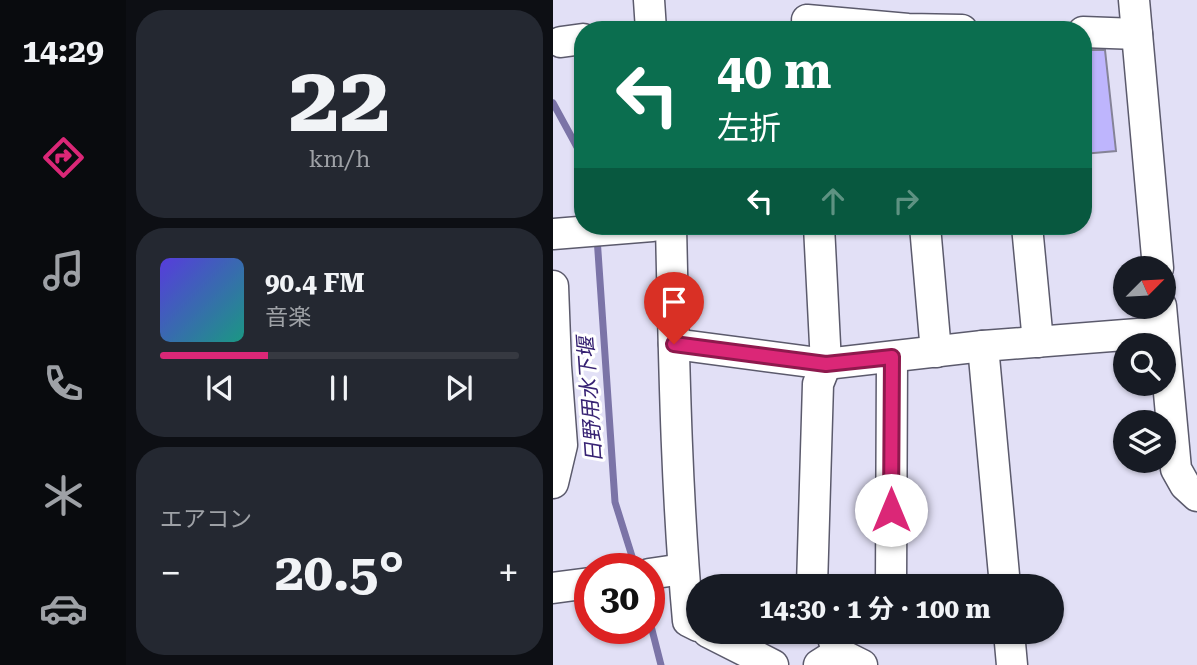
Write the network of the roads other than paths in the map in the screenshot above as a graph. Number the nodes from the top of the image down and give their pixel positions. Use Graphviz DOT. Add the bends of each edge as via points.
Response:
graph roads {
  1 [pos="649,0"];
  2 [pos="1134,0"];
  3 [pos="650,21"];
  4 [pos="1092,32"];
  5 [pos="1137,34"];
  6 [pos="574,232"];
  7 [pos="553,234"];
  8 [pos="671,235"];
  9 [pos="819,235"];
  10 [pos="926,235"];
  11 [pos="1028,235"];
  12 [pos="1157,256"];
  13 [pos="553,286"];
  14 [pos="1162,319"];
  15 [pos="1038,342"];
  16 [pos="674,344"];
  17 [pos="983,346"];
  18 [pos="936,352"];
  19 [pos="892,357"];
  20 [pos="826,364"];
  21 [pos="554,366"];
  22 [pos="553,483"];
  23 [pos="1197,496"];
  24 [pos="683,569"];
  25 [pos="665,572"];
  26 [pos="812,574"];
  27 [pos="891,574"];
  28 [pos="1004,574"];
  29 [pos="574,585"];
  30 [pos="553,588"];
  31 [pos="686,600"];
  32 [pos="729,644"];
  33 [pos="1010,644"];
  34 [pos="760,662"];
  35 [pos="1012,665"];
  1 -- 3 [label="street"];
  2 -- 5 [label="street"];
  4 -- 5 [label="street"];
  5 -- 12 [label="street"];
  6 -- 7 [label="street"];
  8 -- 16 [label="street"];
  9 -- 20 [label="street"];
  10 -- 18 [label="street"];
  11 -- 15 [label="street"];
  13 -- 21 [label="street"];
  14 -- 15 [label="street"];
  14 -- 23 [label="street" via="1176,469"];
  15 -- 17 [label="street"];
  16 -- 20 [label="street"];
  16 -- 24 [label="street"];
  17 -- 18 [label="street"];
  17 -- 28 [label="street"];
  18 -- 19 [label="street"];
  19 -- 20 [label="street"];
  19 -- 27 [label="street"];
  20 -- 26 [label="street" via="818,384"];
  21 -- 22 [label="street" via="562,445"];
  24 -- 25 [label="street"];
  24 -- 31 [label="street"];
  29 -- 30 [label="street"];
  32 -- 34 [label="street"];
  33 -- 35 [label="street"];
}
